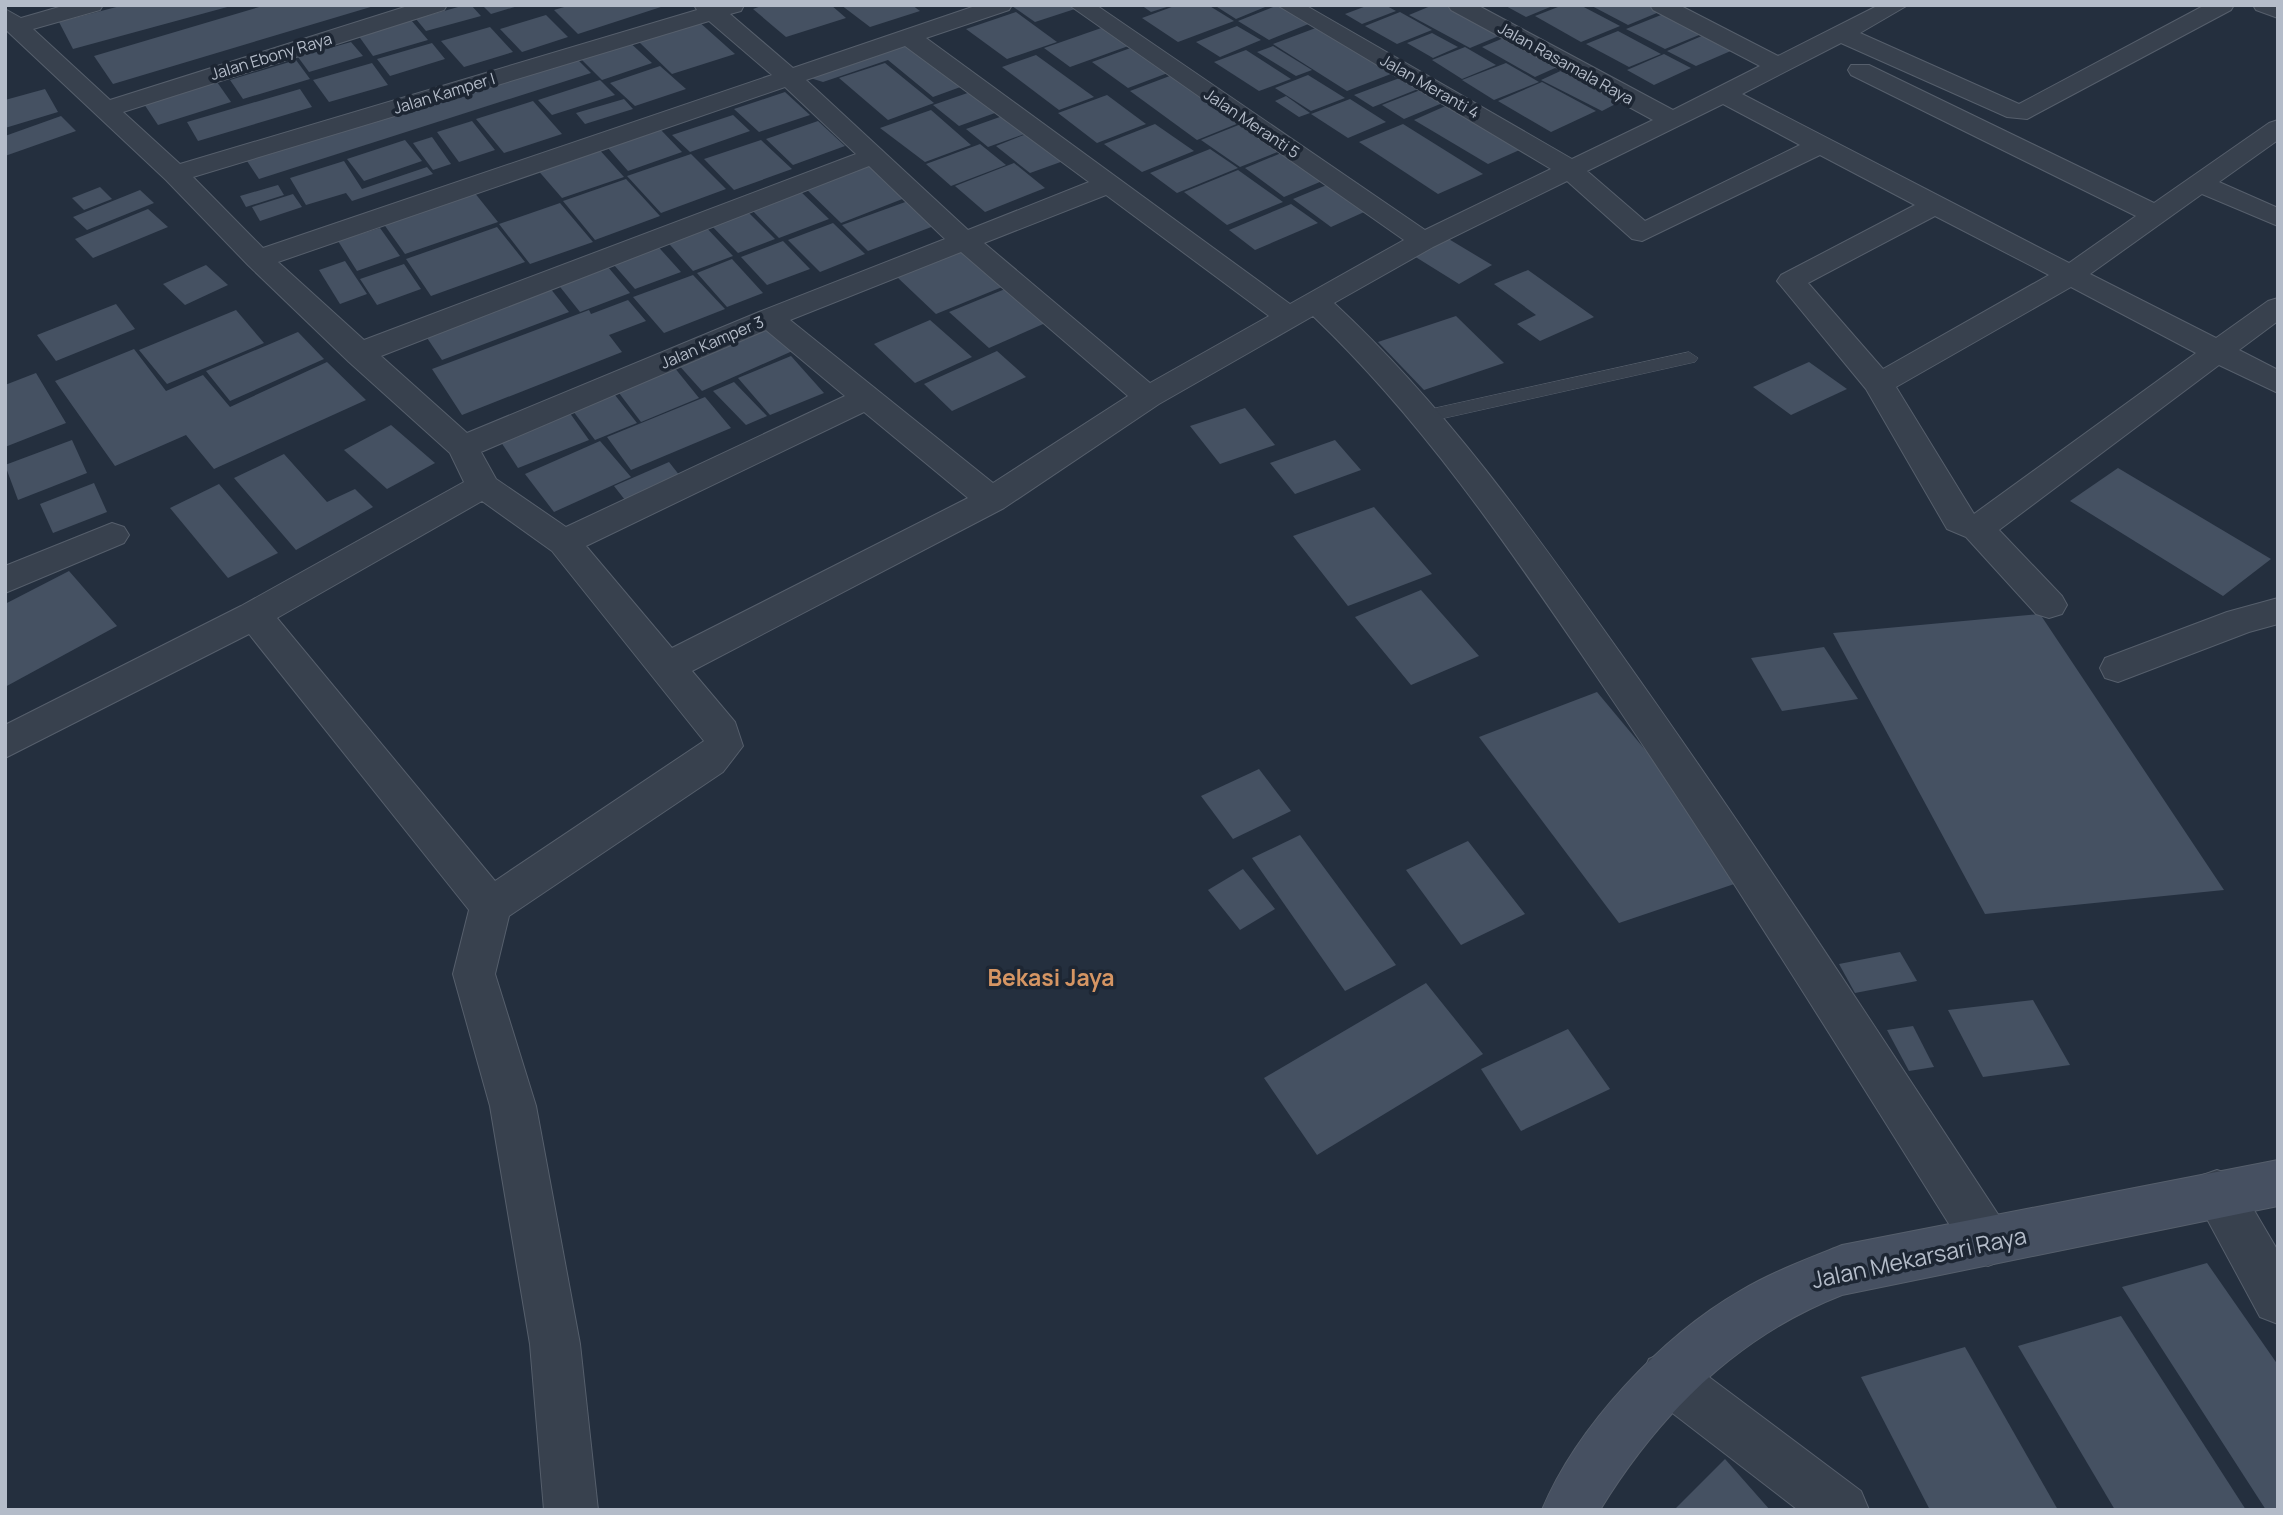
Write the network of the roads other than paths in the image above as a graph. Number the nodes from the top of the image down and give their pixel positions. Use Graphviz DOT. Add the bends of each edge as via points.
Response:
graph roads {
  1 [pos="92,5"];
  2 [pos="436,5"];
  3 [pos="1001,5"];
  4 [pos="1080,5"];
  5 [pos="1288,5"];
  6 [pos="1459,5"];
  7 [pos="1661,5"];
  8 [pos="2223,5"];
  9 [pos="2264,5"];
  10 [pos="718,8"];
  11 [pos="1878,8"];
  12 [pos="2278,11"];
  13 [pos="11,22"];
  14 [pos="1841,34"];
  15 [pos="909,37"];
  16 [pos="1814,48"];
  17 [pos="1778,66"];
  18 [pos="789,77"];
  19 [pos="1723,94"];
  20 [pos="106,109"];
  21 [pos="1673,120"];
  22 [pos="2278,128"];
  23 [pos="1820,145"];
  24 [pos="873,156"];
  25 [pos="1570,170"];
  26 [pos="175,174"];
  27 [pos="2198,183"];
  28 [pos="1109,184"];
  29 [pos="1935,205"];
  30 [pos="2154,214"];
  31 [pos="2278,218"];
  32 [pos="964,241"];
  33 [pos="1423,241"];
  34 [pos="258,259"];
  35 [pos="2070,275"];
  36 [pos="2278,307"];
  37 [pos="1304,310"];
  38 [pos="769,318"];
  39 [pos="2218,352"];
  40 [pos="360,355"];
  41 [pos="1689,359"];
  42 [pos="2278,383"];
  43 [pos="1879,384"];
  44 [pos="1148,397"];
  45 [pos="867,398"];
  46 [pos="1427,416"];
  47 [pos="463,447"];
  48 [pos="483,486"];
  49 [pos="992,500"];
  50 [pos="1977,528"];
  51 [pos="113,534"];
  52 [pos="564,542"];
  53 [pos="5,580"];
  54 [pos="2049,605"];
  55 [pos="2278,611"];
  56 [pos="254,615"];
  57 [pos="665,668"];
  58 [pos="2118,668"];
  59 [pos="5,743"];
  60 [pos="491,906"];
  61 [pos="2278,1183"];
  62 [pos="2217,1193"];
  63 [pos="1988,1242"];
  64 [pos="2278,1299"];
  65 [pos="1667,1377"];
  66 [pos="571,1510"];
  67 [pos="1569,1510"];
  68 [pos="1842,1510"];
  1 -- 13 [label="street"];
  2 -- 20 [label="street, Jalan Ebony Raya"];
  3 -- 15 [label="street"];
  4 -- 33 [label="street, Jalan Meranti 5"];
  5 -- 25 [label="street, Jalan Meranti 4"];
  6 -- 21 [label="street, Jalan Rasamala Raya"];
  7 -- 17 [label="street"];
  8 -- 14 [label="street" via="2017,113"];
  9 -- 12 [label="street"];
  10 -- 18 [label="street"];
  10 -- 26 [label="street, Jalan Kamper I"];
  11 -- 14 [label="street"];
  13 -- 20 [label="street"];
  14 -- 16 [label="street"];
  15 -- 18 [label="street"];
  15 -- 28 [label="street"];
  16 -- 17 [label="street"];
  16 -- 30 [label="street"];
  17 -- 19 [label="street"];
  18 -- 24 [label="street"];
  18 -- 34 [label="street"];
  19 -- 21 [label="street"];
  19 -- 23 [label="street"];
  20 -- 26 [label="street"];
  21 -- 25 [label="street"];
  22 -- 27 [label="street"];
  23 -- 25 [label="street, Jalan Meranti 4" via="1642,233"];
  23 -- 29 [label="street"];
  24 -- 32 [label="street"];
  24 -- 40 [label="street" via="385,341"];
  25 -- 33 [label="street"];
  26 -- 34 [label="street"];
  27 -- 30 [label="street"];
  27 -- 31 [label="street"];
  28 -- 32 [label="street, Jalan Kamper 3"];
  28 -- 37 [label="street"];
  29 -- 35 [label="street"];
  29 -- 43 [label="street" via="1791,281"];
  30 -- 35 [label="street"];
  32 -- 38 [label="street, Jalan Kamper 3"];
  32 -- 44 [label="street"];
  33 -- 37 [label="street"];
  34 -- 40 [label="street"];
  35 -- 39 [label="street"];
  35 -- 43 [label="street"];
  36 -- 39 [label="street"];
  37 -- 44 [label="street"];
  37 -- 46 [label="street" via="1387,371"];
  38 -- 45 [label="street"];
  38 -- 47 [label="street, Jalan Kamper 3"];
  39 -- 42 [label="street"];
  39 -- 50 [label="street"];
  40 -- 47 [label="street"];
  41 -- 46 [label="lane"];
  43 -- 50 [label="street" via="1959,521"];
  44 -- 49 [label="street"];
  45 -- 49 [label="street"];
  45 -- 52 [label="street"];
  46 -- 63 [label="street" via="1539,565 1715,817"];
  47 -- 48 [label="street"];
  48 -- 52 [label="street"];
  48 -- 56 [label="street"];
  49 -- 57 [label="street"];
  50 -- 54 [label="street"];
  51 -- 53 [label="street"];
  52 -- 57 [label="street"];
  55 -- 58 [label="street"];
  56 -- 59 [label="street"];
  56 -- 60 [label="street"];
  57 -- 60 [label="street" via="722,733 724,746 709,761"];
  60 -- 66 [label="street" via="474,975 513,1106 555,1345"];
  61 -- 62 [label="street, Jalan Mekarsari Raya"];
  62 -- 63 [label="street, Jalan Mekarsari Raya"];
  62 -- 64 [label="street"];
  63 -- 65 [label="street, Jalan Mekarsari Raya" via="1842,1270 1797,1285 1752,1311"];
  65 -- 67 [label="street, Jalan Mekarsari Raya" via="1598,1461"];
  65 -- 68 [label="street"];
}
